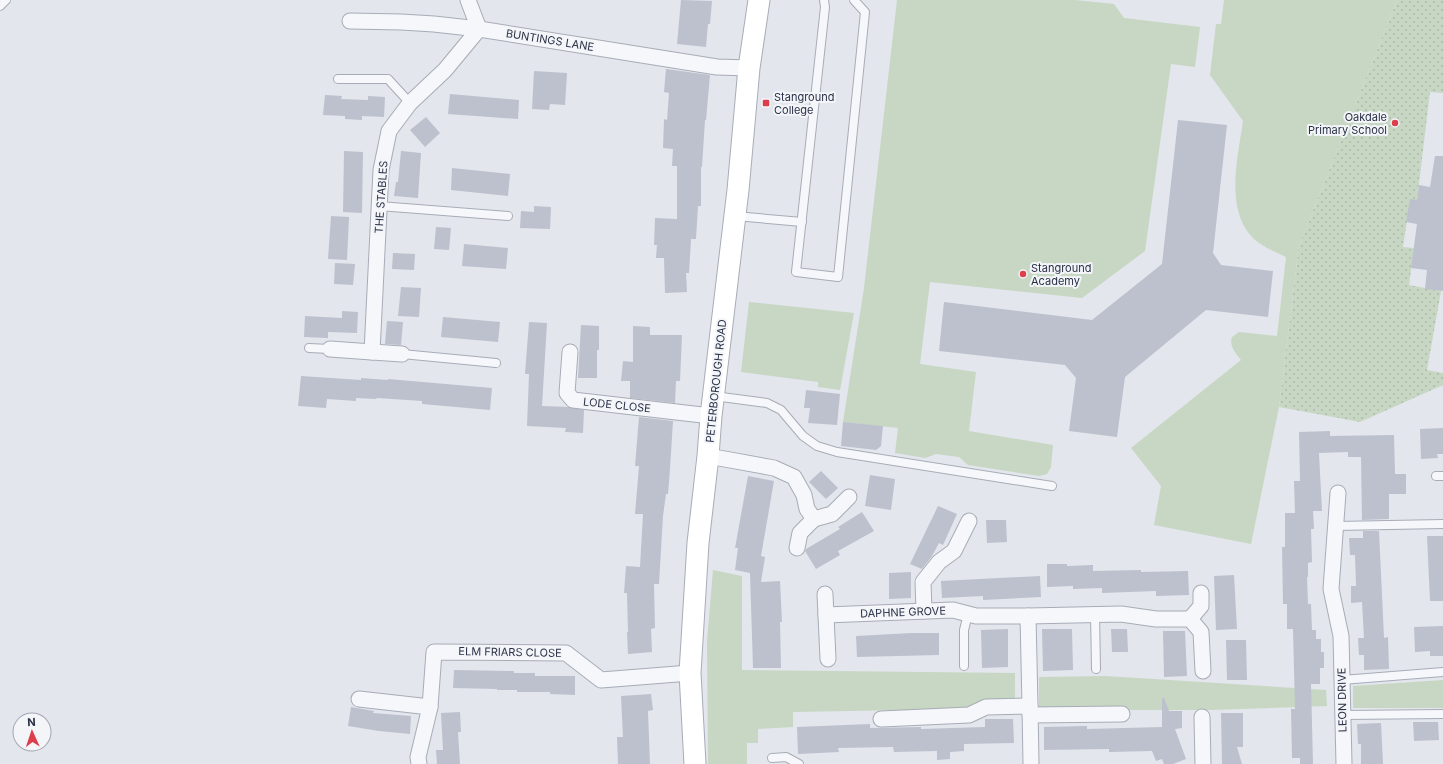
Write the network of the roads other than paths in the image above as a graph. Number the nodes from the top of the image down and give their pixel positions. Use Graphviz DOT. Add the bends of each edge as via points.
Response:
graph roads {
  1 [pos="6,0"];
  2 [pos="468,0"];
  3 [pos="759,0"];
  4 [pos="824,0"];
  5 [pos="854,0"];
  6 [pos="0,6"];
  7 [pos="350,21"];
  8 [pos="479,28"];
  9 [pos="749,68"];
  10 [pos="338,79"];
  11 [pos="410,103"];
  12 [pos="379,206"];
  13 [pos="508,216"];
  14 [pos="735,216"];
  15 [pos="802,222"];
  16 [pos="309,348"];
  17 [pos="330,349"];
  18 [pos="372,352"];
  19 [pos="570,352"];
  20 [pos="402,354"];
  21 [pos="496,363"];
  22 [pos="713,396"];
  23 [pos="711,416"];
  24 [pos="708,456"];
  25 [pos="1052,486"];
  26 [pos="1338,493"];
  27 [pos="849,497"];
  28 [pos="814,519"];
  29 [pos="969,521"];
  30 [pos="1443,524"];
  31 [pos="1336,526"];
  32 [pos="797,548"];
  33 [pos="1201,593"];
  34 [pos="825,594"];
  35 [pos="924,611"];
  36 [pos="968,614"];
  37 [pos="1095,614"];
  38 [pos="826,615"];
  39 [pos="1028,616"];
  40 [pos="1190,619"];
  41 [pos="828,659"];
  42 [pos="964,666"];
  43 [pos="1096,669"];
  44 [pos="1203,672"];
  45 [pos="1443,672"];
  46 [pos="690,674"];
  47 [pos="1342,680"];
  48 [pos="359,699"];
  49 [pos="430,707"];
  50 [pos="1030,711"];
  51 [pos="1122,714"];
  52 [pos="1443,714"];
  53 [pos="1343,715"];
  54 [pos="1202,717"];
  55 [pos="881,719"];
  56 [pos="772,758"];
  57 [pos="419,764"];
  58 [pos="695,764"];
  59 [pos="798,764"];
  60 [pos="1031,764"];
  61 [pos="1203,764"];
  62 [pos="1344,764"];
  1 -- 6 [label="lane"];
  2 -- 8 [label="street"];
  3 -- 9 [label="main road, PETERBOROUGH ROAD"];
  4 -- 15 [label="lane"];
  5 -- 15 [label="lane" via="865,12 838,277 796,272"];
  7 -- 8 [label="street, BUNTINGS LANE" via="427,23"];
  8 -- 9 [label="street, BUNTINGS LANE" via="717,67"];
  8 -- 11 [label="street, THE STABLES" via="445,70"];
  9 -- 14 [label="main road, PETERBOROUGH ROAD"];
  10 -- 11 [label="lane" via="388,78"];
  11 -- 12 [label="street, THE STABLES" via="389,131 381,170"];
  12 -- 13 [label="lane"];
  12 -- 18 [label="street, THE STABLES"];
  14 -- 15 [label="lane"];
  14 -- 22 [label="main road, PETERBOROUGH ROAD"];
  16 -- 17 [label="lane"];
  17 -- 18 [label="street"];
  18 -- 20 [label="street"];
  19 -- 23 [label="street, LODE CLOSE" via="567,393 573,400"];
  20 -- 21 [label="lane"];
  22 -- 23 [label="main road, PETERBOROUGH ROAD"];
  22 -- 25 [label="lane" via="767,403 781,410 803,436 816,446 837,452"];
  23 -- 24 [label="main road, PETERBOROUGH ROAD"];
  24 -- 28 [label="street" via="774,468 794,477 804,495 807,509"];
  24 -- 46 [label="main road, PETERBOROUGH ROAD" via="698,542"];
  26 -- 31 [label="street, LEON DRIVE"];
  27 -- 28 [label="street" via="832,514"];
  28 -- 32 [label="street" via="800,533"];
  29 -- 35 [label="street" via="954,551 939,562 923,582"];
  30 -- 31 [label="lane"];
  31 -- 47 [label="street, LEON DRIVE" via="1331,589 1341,636"];
  33 -- 40 [label="street" via="1201,606"];
  34 -- 38 [label="street"];
  35 -- 36 [label="street, DAPHNE GROVE" via="953,610"];
  35 -- 38 [label="street, DAPHNE GROVE"];
  36 -- 39 [label="street, DAPHNE GROVE"];
  36 -- 42 [label="lane" via="964,630"];
  37 -- 39 [label="street, DAPHNE GROVE"];
  37 -- 40 [label="street, DAPHNE GROVE"];
  37 -- 43 [label="lane"];
  38 -- 41 [label="street"];
  39 -- 50 [label="street"];
  40 -- 44 [label="street" via="1201,632"];
  45 -- 47 [label="lane"];
  46 -- 49 [label="street, ELM FRIARS CLOSE" via="602,680 566,653 434,652"];
  46 -- 58 [label="main road, PETERBOROUGH ROAD"];
  47 -- 53 [label="street, LEON DRIVE"];
  48 -- 49 [label="street"];
  49 -- 57 [label="street, ELM FRIARS CLOSE" via="418,757"];
  50 -- 51 [label="street"];
  50 -- 55 [label="street" via="986,707 969,715"];
  50 -- 60 [label="street"];
  52 -- 53 [label="lane"];
  53 -- 62 [label="street, LEON DRIVE"];
  54 -- 61 [label="street"];
  56 -- 59 [label="lane" via="786,757"];
}
